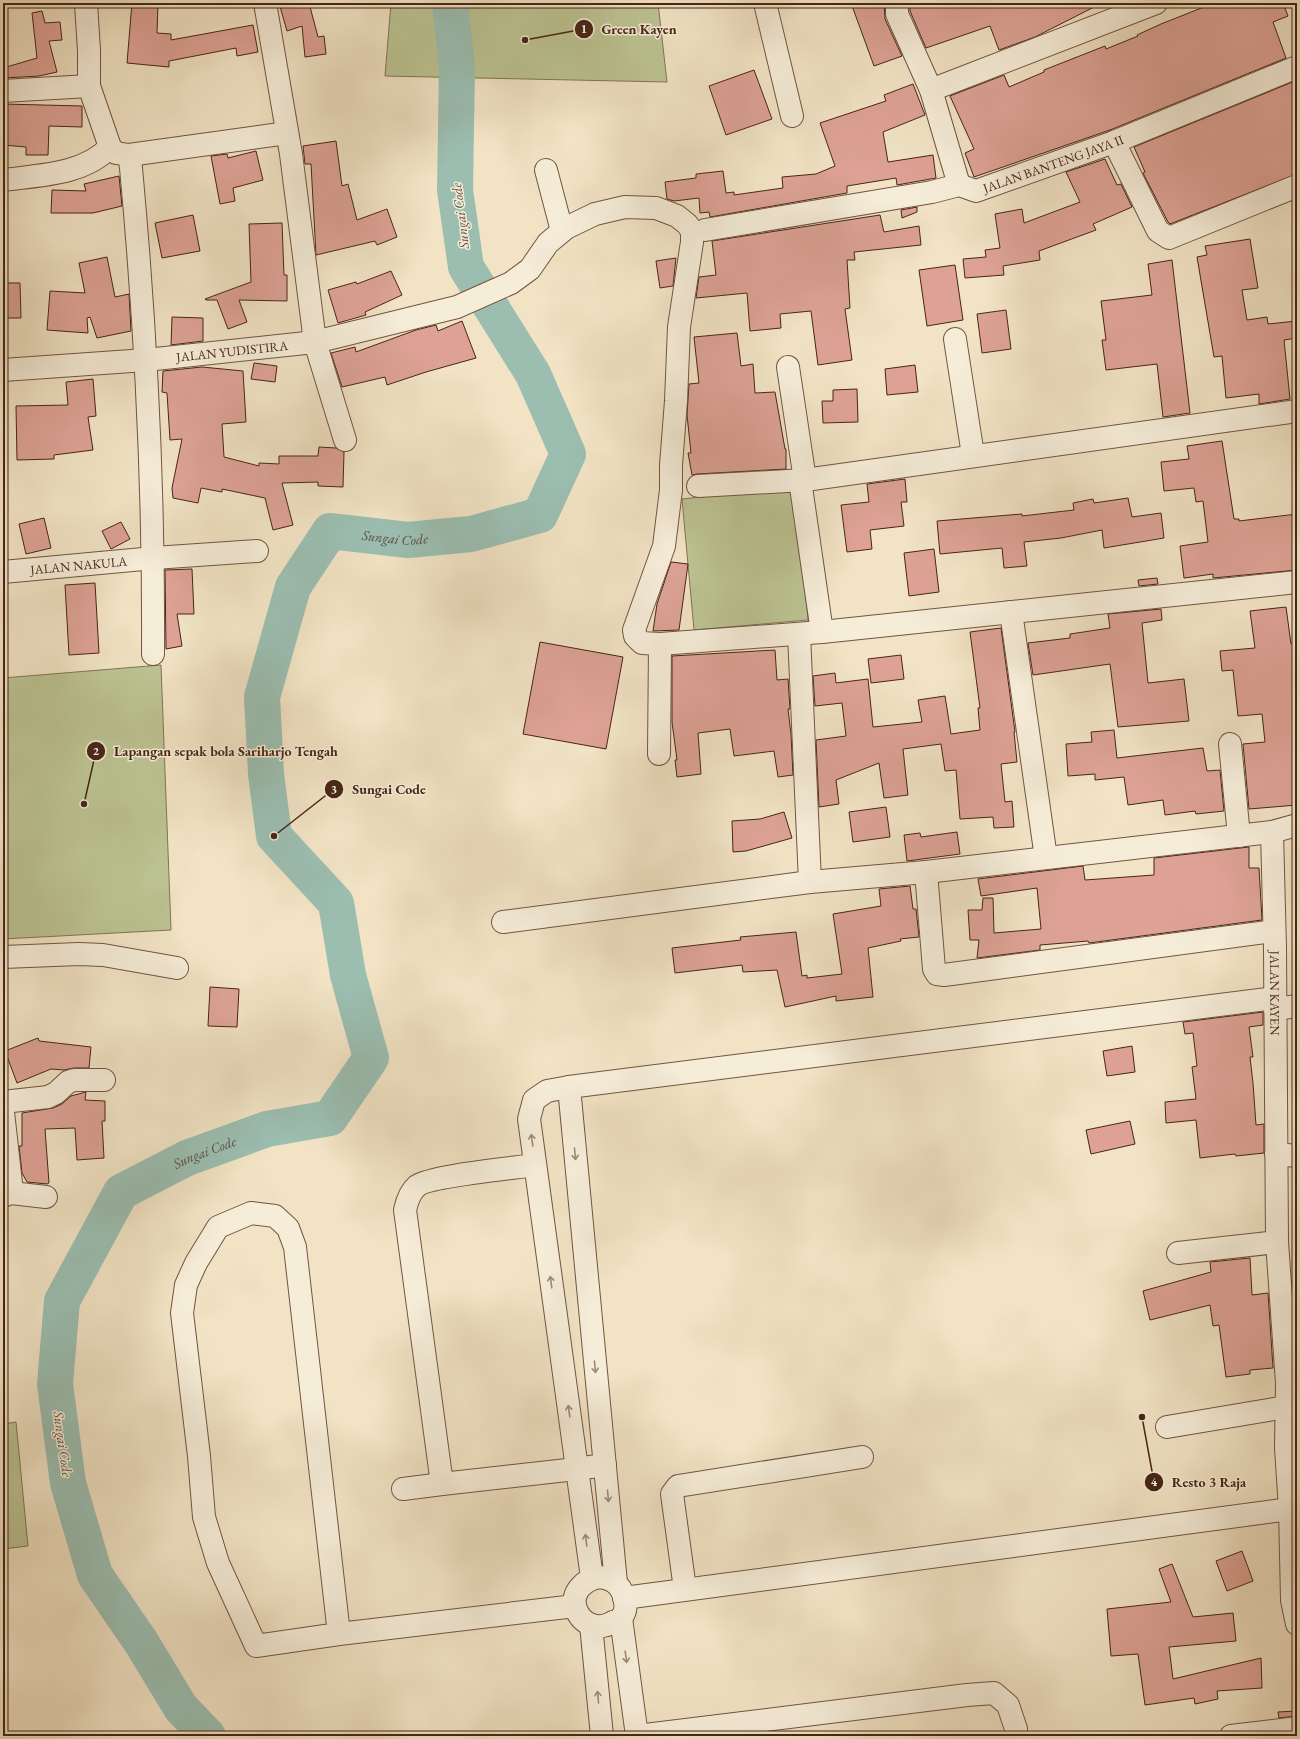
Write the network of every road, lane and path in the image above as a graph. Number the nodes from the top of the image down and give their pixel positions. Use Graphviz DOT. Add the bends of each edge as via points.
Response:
graph roads {
  1 [pos="86,3"];
  2 [pos="265,3"];
  3 [pos="765,3"];
  4 [pos="897,3"];
  5 [pos="1156,3"];
  6 [pos="1297,67"];
  7 [pos="89,86"];
  8 [pos="931,90"];
  9 [pos="3,91"];
  10 [pos="792,116"];
  11 [pos="287,133"];
  12 [pos="1114,142"];
  13 [pos="120,151"];
  14 [pos="546,170"];
  15 [pos="3,180"];
  16 [pos="959,185"];
  17 [pos="1297,186"];
  18 [pos="705,230"];
  19 [pos="562,231"];
  20 [pos="954,339"];
  21 [pos="314,342"];
  22 [pos="146,360"];
  23 [pos="788,367"];
  24 [pos="3,370"];
  25 [pos="1297,412"];
  26 [pos="345,440"];
  27 [pos="973,455"];
  28 [pos="803,480"];
  29 [pos="698,486"];
  30 [pos="257,551"];
  31 [pos="154,558"];
  32 [pos="3,572"];
  33 [pos="1297,582"];
  34 [pos="1011,612"];
  35 [pos="822,632"];
  36 [pos="800,634"];
  37 [pos="660,644"];
  38 [pos="153,654"];
  39 [pos="1230,744"];
  40 [pos="659,754"];
  41 [pos="1297,825"];
  42 [pos="1272,832"];
  43 [pos="1239,836"];
  44 [pos="1046,858"];
  45 [pos="926,872"];
  46 [pos="810,882"];
  47 [pos="503,922"];
  48 [pos="1274,932"];
  49 [pos="3,957"];
  50 [pos="177,968"];
  51 [pos="1275,1003"];
  52 [pos="1297,1006"];
  53 [pos="104,1080"];
  54 [pos="569,1087"];
  55 [pos="3,1102"];
  56 [pos="3,1112"];
  57 [pos="1276,1154"];
  58 [pos="1297,1156"];
  59 [pos="535,1165"];
  60 [pos="7,1194"];
  61 [pos="46,1198"];
  62 [pos="1277,1242"];
  63 [pos="1178,1254"];
  64 [pos="590,1310"];
  65 [pos="555,1315"];
  66 [pos="593,1344"];
  67 [pos="560,1348"];
  68 [pos="1292,1375"];
  69 [pos="1286,1407"];
  70 [pos="1167,1427"];
  71 [pos="862,1457"];
  72 [pos="605,1464"];
  73 [pos="576,1469"];
  74 [pos="442,1484"];
  75 [pos="403,1489"];
  76 [pos="1293,1510"];
  77 [pos="592,1578"];
  78 [pos="684,1590"];
  79 [pos="621,1600"];
  80 [pos="575,1606"];
  81 [pos="1297,1624"];
  82 [pos="591,1625"];
  83 [pos="339,1634"];
  84 [pos="1297,1728"];
  85 [pos="1016,1729"];
  86 [pos="602,1736"];
  87 [pos="637,1736"];
  88 [pos="1231,1736"];
  1 -- 7 [label="street"];
  2 -- 11 [label="street"];
  3 -- 10 [label="street"];
  4 -- 8 [label="street" via="897,14"];
  5 -- 8 [label="street"];
  6 -- 12 [label="street, JALAN BANTENG JAYA II"];
  7 -- 9 [label="street"];
  7 -- 13 [label="street"];
  8 -- 16 [label="street"];
  11 -- 13 [label="street"];
  11 -- 21 [label="street"];
  12 -- 16 [label="street, JALAN BANTENG JAYA II" via="976,191"];
  12 -- 17 [label="street" via="1158,231 1170,238"];
  13 -- 15 [label="street" via="56,173"];
  13 -- 22 [label="street"];
  14 -- 19 [label="street"];
  16 -- 18 [label="street" via="932,192"];
  19 -- 21 [label="street, JALAN YUDISTIRA" via="548,243 530,269 511,283 457,307"];
  19 -- 37 [label="street, JALAN YUDISTIRA" via="595,214 625,207 640,207 656,208 672,214 687,224 692,231 679,328 671,490 664,546 634,630 635,636 642,643"];
  20 -- 27 [label="street"];
  21 -- 22 [label="street, JALAN YUDISTIRA"];
  21 -- 26 [label="street"];
  22 -- 24 [label="street, JALAN YUDISTIRA"];
  22 -- 31 [label="street"];
  23 -- 28 [label="street"];
  25 -- 27 [label="street"];
  27 -- 28 [label="street"];
  28 -- 29 [label="street"];
  28 -- 35 [label="street"];
  30 -- 31 [label="street, JALAN NAKULA"];
  31 -- 32 [label="street, JALAN NAKULA"];
  31 -- 38 [label="street"];
  33 -- 34 [label="street"];
  34 -- 35 [label="street"];
  34 -- 44 [label="street"];
  35 -- 36 [label="street"];
  36 -- 37 [label="street"];
  36 -- 46 [label="street"];
  37 -- 40 [label="street"];
  39 -- 43 [label="street"];
  41 -- 42 [label="street"];
  42 -- 43 [label="street"];
  42 -- 48 [label="street, JALAN KAYEN"];
  43 -- 44 [label="street"];
  44 -- 45 [label="street"];
  45 -- 46 [label="street"];
  45 -- 48 [label="street" via="934,969 937,974"];
  46 -- 47 [label="street"];
  48 -- 51 [label="street, JALAN KAYEN"];
  49 -- 50 [label="street" via="103,955"];
  51 -- 52 [label="street"];
  51 -- 54 [label="street"];
  51 -- 57 [label="street, JALAN KAYEN"];
  53 -- 55 [label="street" via="74,1080 48,1097"];
  59 -- 54 [label="street, one-way" via="529,1119 534,1100 547,1091"];
  54 -- 64 [label="street, one-way"];
  56 -- 60 [label="street" via="11,1183"];
  57 -- 58 [label="street"];
  57 -- 62 [label="street, JALAN KAYEN"];
  65 -- 59 [label="street, one-way"];
  59 -- 74 [label="street" via="434,1179 418,1185 409,1196 405,1210"];
  60 -- 61 [label="street"];
  62 -- 63 [label="street"];
  62 -- 68 [label="street, JALAN KAYEN"];
  64 -- 65 [label="street"];
  64 -- 66 [label="street"];
  65 -- 67 [label="street"];
  66 -- 67 [label="street"];
  66 -- 72 [label="street, one-way"];
  73 -- 67 [label="street, one-way"];
  68 -- 69 [label="street, JALAN KAYEN"];
  69 -- 70 [label="street"];
  69 -- 76 [label="street, JALAN KAYEN" via="1286,1448"];
  71 -- 78 [label="street" via="678,1486 672,1494"];
  72 -- 73 [label="street"];
  72 -- 79 [label="street, one-way"];
  73 -- 74 [label="street"];
  77 -- 73 [label="street, one-way"];
  74 -- 75 [label="street"];
  76 -- 78 [label="street"];
  76 -- 81 [label="street, JALAN KAYEN" via="1292,1600"];
  77 -- 79 [label="street" via="609,1579"];
  77 -- 80 [label="street" via="578,1590"];
  78 -- 79 [label="street"];
  79 -- 82 [label="street" via="608,1625"];
  79 -- 87 [label="street, one-way"];
  80 -- 82 [label="street" via="578,1614"];
  80 -- 83 [label="street"];
  86 -- 82 [label="street, one-way"];
  83 -- 83 [label="street" via="256,1646 218,1563 204,1517 182,1313 186,1285 218,1227 251,1213 275,1216 288,1228 295,1247"];
  84 -- 88 [label="street"];
  85 -- 87 [label="street" via="1008,1705 994,1693"];
}
